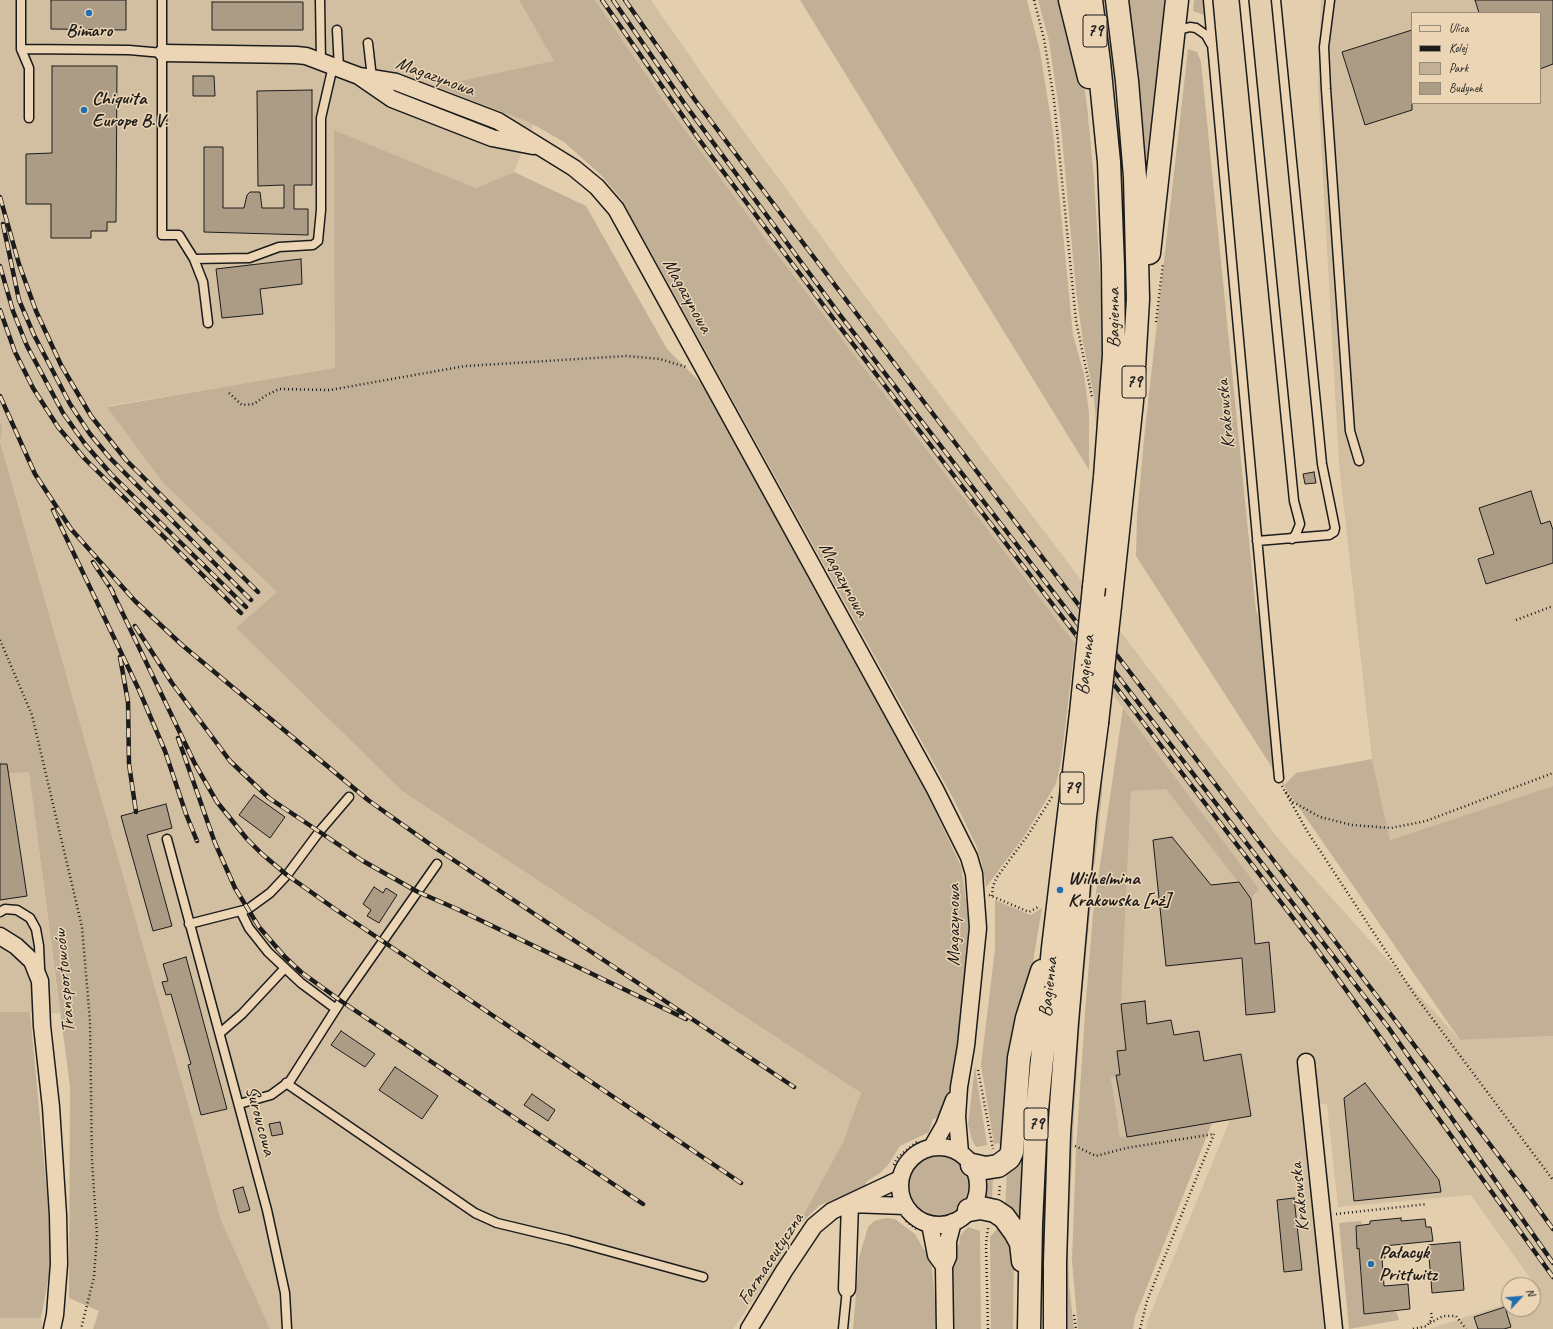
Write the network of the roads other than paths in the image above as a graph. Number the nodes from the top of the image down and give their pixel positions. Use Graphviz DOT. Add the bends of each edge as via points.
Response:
graph roads {
  1 [pos="21,0"];
  2 [pos="162,0"];
  3 [pos="320,0"];
  4 [pos="1070,0"];
  5 [pos="1090,0"];
  6 [pos="1117,0"];
  7 [pos="1177,0"];
  8 [pos="1208,0"];
  9 [pos="1244,0"];
  10 [pos="1276,0"];
  11 [pos="1330,0"];
  12 [pos="337,30"];
  13 [pos="1174,31"];
  14 [pos="368,43"];
  15 [pos="1212,46"];
  16 [pos="21,49"];
  17 [pos="163,53"];
  18 [pos="331,66"];
  19 [pos="366,77"];
  20 [pos="29,118"];
  21 [pos="1109,162"];
  22 [pos="194,260"];
  23 [pos="1138,299"];
  24 [pos="208,323"];
  25 [pos="1359,461"];
  26 [pos="1292,539"];
  27 [pos="1257,541"];
  28 [pos="1089,718"];
  29 [pos="1279,778"];
  30 [pos="349,797"];
  31 [pos="167,839"];
  32 [pos="437,864"];
  33 [pos="0,912"];
  34 [pos="241,912"];
  35 [pos="189,924"];
  36 [pos="0,936"];
  37 [pos="1053,948"];
  38 [pos="285,968"];
  39 [pos="40,981"];
  40 [pos="336,1009"];
  41 [pos="220,1033"];
  42 [pos="1306,1062"];
  43 [pos="286,1083"];
  44 [pos="959,1087"];
  45 [pos="239,1104"];
  46 [pos="926,1143"];
  47 [pos="966,1159"];
  48 [pos="896,1176"];
  49 [pos="850,1204"];
  50 [pos="904,1211"];
  51 [pos="977,1220"];
  52 [pos="930,1224"];
  53 [pos="944,1266"];
  54 [pos="703,1277"];
  55 [pos="847,1289"];
  56 [pos="1029,1302"];
  57 [pos="52,1329"];
  58 [pos="288,1329"];
  59 [pos="749,1329"];
  60 [pos="843,1329"];
  61 [pos="945,1329"];
  62 [pos="1029,1329"];
  63 [pos="1055,1329"];
  64 [pos="1334,1329"];
  1 -- 16 [label="lane"];
  2 -- 17 [label="lane"];
  3 -- 18 [label="lane"];
  4 -- 21 [label="main road"];
  5 -- 21 [label="main road, Bagienna / 79"];
  6 -- 23 [label="main road, Bagienna / 79" via="1135,177"];
  7 -- 13 [label="main road"];
  8 -- 15 [label="lane, Krakowska"];
  9 -- 26 [label="lane" via="1294,500 1300,524"];
  10 -- 26 [label="lane" via="1322,464 1335,528 1329,535"];
  11 -- 25 [label="lane" via="1324,47 1326,89 1350,431"];
  12 -- 18 [label="lane"];
  13 -- 15 [label="lane" via="1190,26 1196,28 1206,35"];
  13 -- 23 [label="main road" via="1149,262"];
  14 -- 19 [label="lane"];
  15 -- 27 [label="lane, Krakowska"];
  16 -- 17 [label="lane" via="128,50"];
  16 -- 20 [label="lane" via="29,68"];
  17 -- 18 [label="street, Magazynowa" via="296,55 306,56"];
  17 -- 22 [label="lane" via="162,235 179,236"];
  18 -- 19 [label="street, Magazynowa"];
  18 -- 22 [label="lane" via="321,118 321,210 318,241 313,245 279,247 249,258"];
  19 -- 44 [label="street, Magazynowa" via="392,99 492,138 537,146 574,168 597,187 616,209 935,789 969,857 977,901 978,945"];
  21 -- 28 [label="main road, Bagienna / 79, bridge" via="1114,355 1094,587"];
  22 -- 24 [label="lane" via="203,282"];
  23 -- 28 [label="main road, Bagienna / 79, bridge" via="1132,401 1110,606"];
  26 -- 27 [label="lane"];
  27 -- 29 [label="lane, Krakowska"];
  28 -- 37 [label="main road, Bagienna / 79"];
  28 -- 63 [label="main road, Bagienna / 79" via="1085,816 1059,1141"];
  30 -- 34 [label="lane" via="287,875 270,893"];
  31 -- 35 [label="lane, Surowcowa"];
  32 -- 40 [label="lane"];
  33 -- 39 [label="lane" via="5,909 17,910 30,918 36,928"];
  34 -- 35 [label="lane"];
  34 -- 38 [label="lane" via="249,928"];
  35 -- 41 [label="lane, Surowcowa"];
  36 -- 39 [label="street, Transportowców" via="32,961"];
  37 -- 47 [label="main road" via="1037,983 1019,1058 1014,1146 1009,1158 995,1157 985,1168"];
  37 -- 56 [label="main road, Bagienna / 79" via="1036,1127"];
  38 -- 40 [label="lane"];
  38 -- 41 [label="lane" via="242,1014"];
  39 -- 57 [label="street, Transportowców" via="58,1215 59,1264"];
  40 -- 43 [label="lane"];
  41 -- 45 [label="lane, Surowcowa"];
  42 -- 64 [label="street, Krakowska"];
  43 -- 45 [label="lane" via="271,1094"];
  43 -- 54 [label="lane" via="475,1213 497,1223"];
  44 -- 46 [label="street, Magazynowa" via="944,1126"];
  44 -- 47 [label="street, Magazynowa" via="957,1117"];
  45 -- 58 [label="lane, Surowcowa" via="286,1293"];
  46 -- 47 [label="street" via="951,1149"];
  46 -- 48 [label="street"];
  47 -- 51 [label="street" via="976,1173 977,1188 974,1202"];
  48 -- 49 [label="street, Farmaceutyczna"];
  48 -- 50 [label="street"];
  49 -- 50 [label="street, Farmaceutyczna"];
  49 -- 55 [label="street"];
  49 -- 59 [label="street, Farmaceutyczna" via="832,1211 814,1226"];
  50 -- 52 [label="street"];
  51 -- 52 [label="street"];
  51 -- 53 [label="street" via="950,1230 948,1256"];
  51 -- 56 [label="main road" via="1010,1223 1021,1243"];
  52 -- 53 [label="street" via="936,1255"];
  53 -- 61 [label="street"];
  55 -- 60 [label="lane"];
  56 -- 62 [label="main road, Bagienna / 79"];
}
